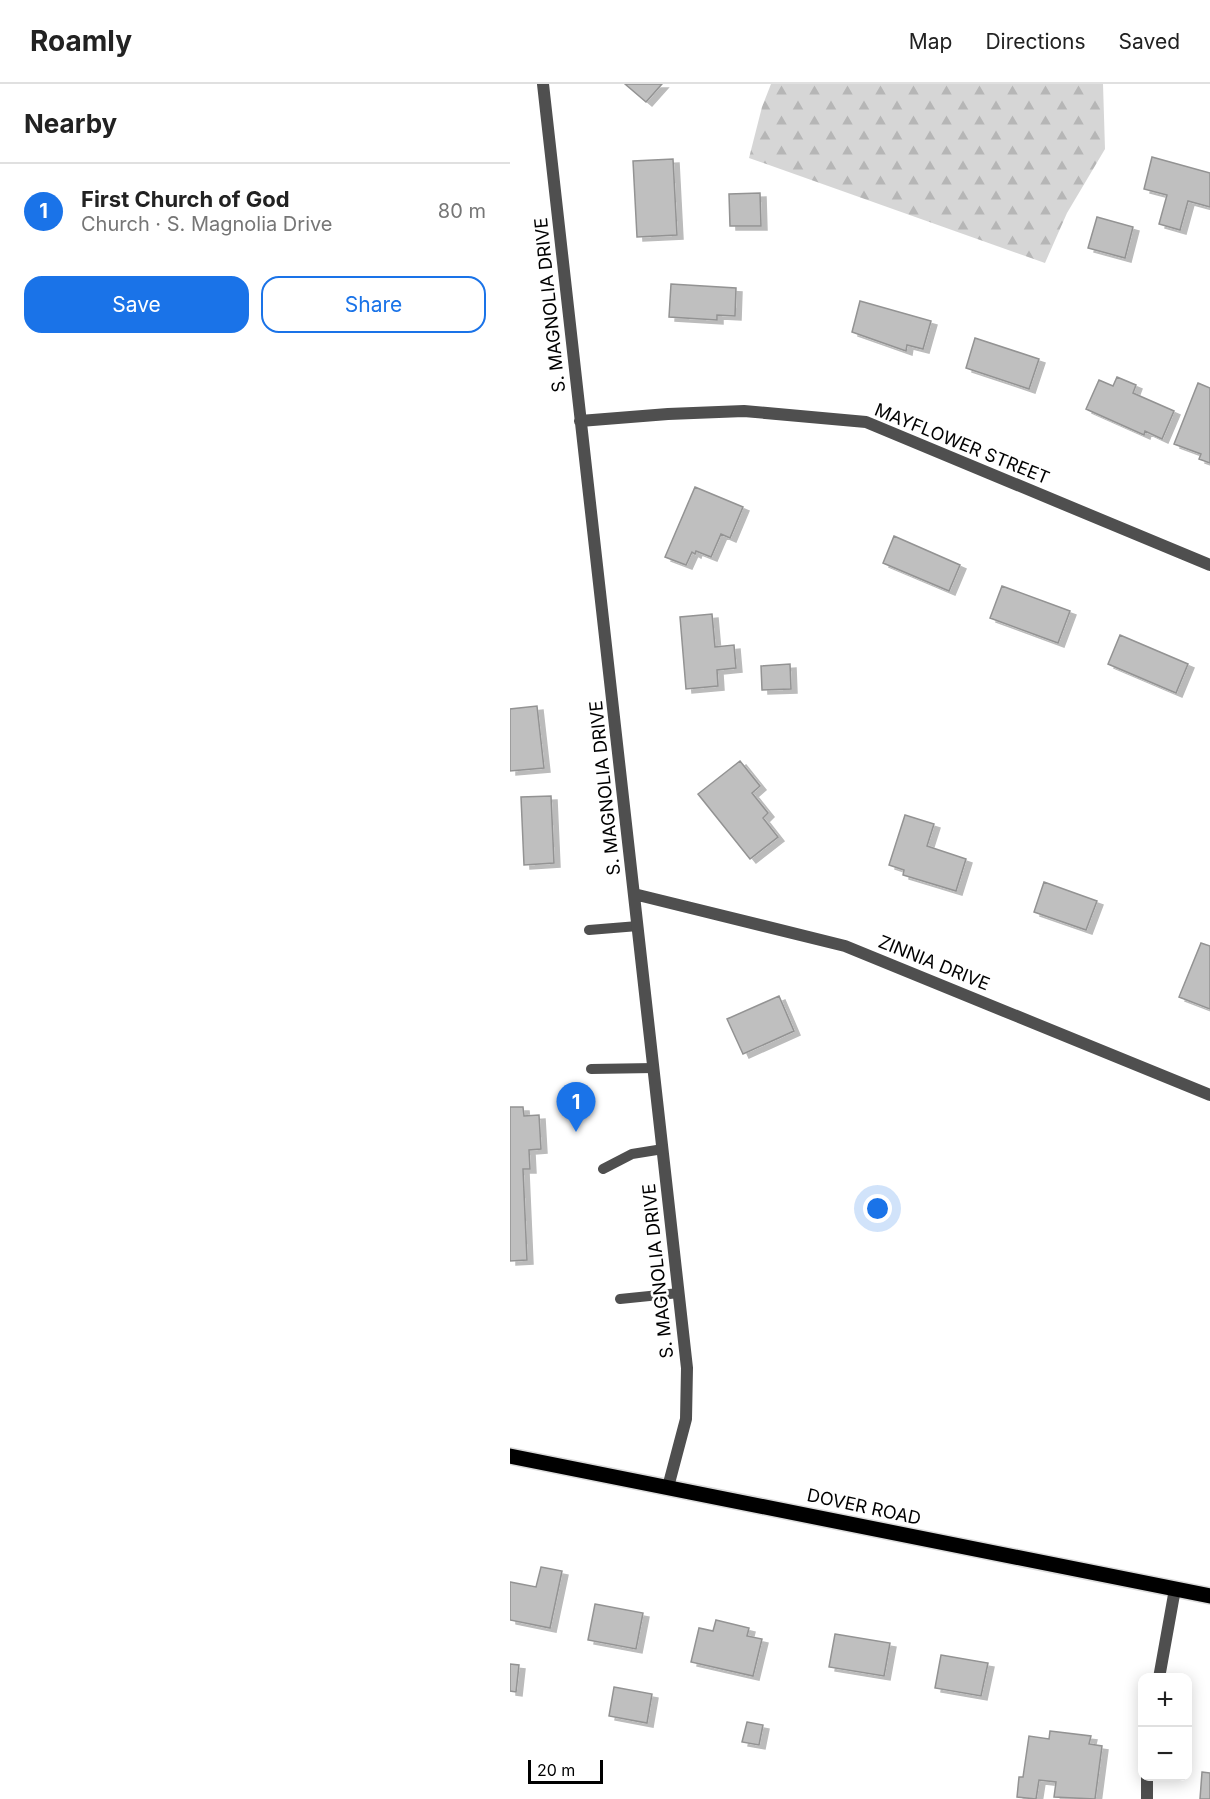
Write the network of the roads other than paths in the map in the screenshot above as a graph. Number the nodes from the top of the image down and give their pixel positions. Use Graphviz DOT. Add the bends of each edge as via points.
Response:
graph roads {
  1 [pos="543,84"];
  2 [pos="580,421"];
  3 [pos="1210,565"];
  4 [pos="634,894"];
  5 [pos="638,926"];
  6 [pos="589,930"];
  7 [pos="654,1068"];
  8 [pos="591,1069"];
  9 [pos="1210,1095"];
  10 [pos="663,1149"];
  11 [pos="603,1170"];
  12 [pos="679,1293"];
  13 [pos="620,1299"];
  14 [pos="510,1455"];
  15 [pos="668,1487"];
  16 [pos="1175,1589"];
  17 [pos="1210,1596"];
  18 [pos="1160,1673"];
  19 [pos="1147,1781"];
  20 [pos="1147,1799"];
  1 -- 2 [label="street, S. MAGNOLIA DRIVE"];
  2 -- 3 [label="street, MAYFLOWER STREET" via="744,411 866,422"];
  2 -- 4 [label="street, S. MAGNOLIA DRIVE"];
  4 -- 5 [label="street, S. MAGNOLIA DRIVE"];
  4 -- 9 [label="street, ZINNIA DRIVE" via="845,946"];
  5 -- 6 [label="lane"];
  5 -- 7 [label="street, S. MAGNOLIA DRIVE"];
  7 -- 8 [label="lane"];
  7 -- 10 [label="street, S. MAGNOLIA DRIVE"];
  10 -- 11 [label="lane" via="632,1154"];
  10 -- 12 [label="street, S. MAGNOLIA DRIVE"];
  12 -- 13 [label="lane"];
  12 -- 15 [label="street, S. MAGNOLIA DRIVE" via="688,1396"];
  14 -- 15 [label="main road, DOVER ROAD"];
  15 -- 16 [label="main road, DOVER ROAD"];
  16 -- 17 [label="main road, DOVER ROAD"];
  16 -- 18 [label="street"];
  19 -- 20 [label="street"];
}
